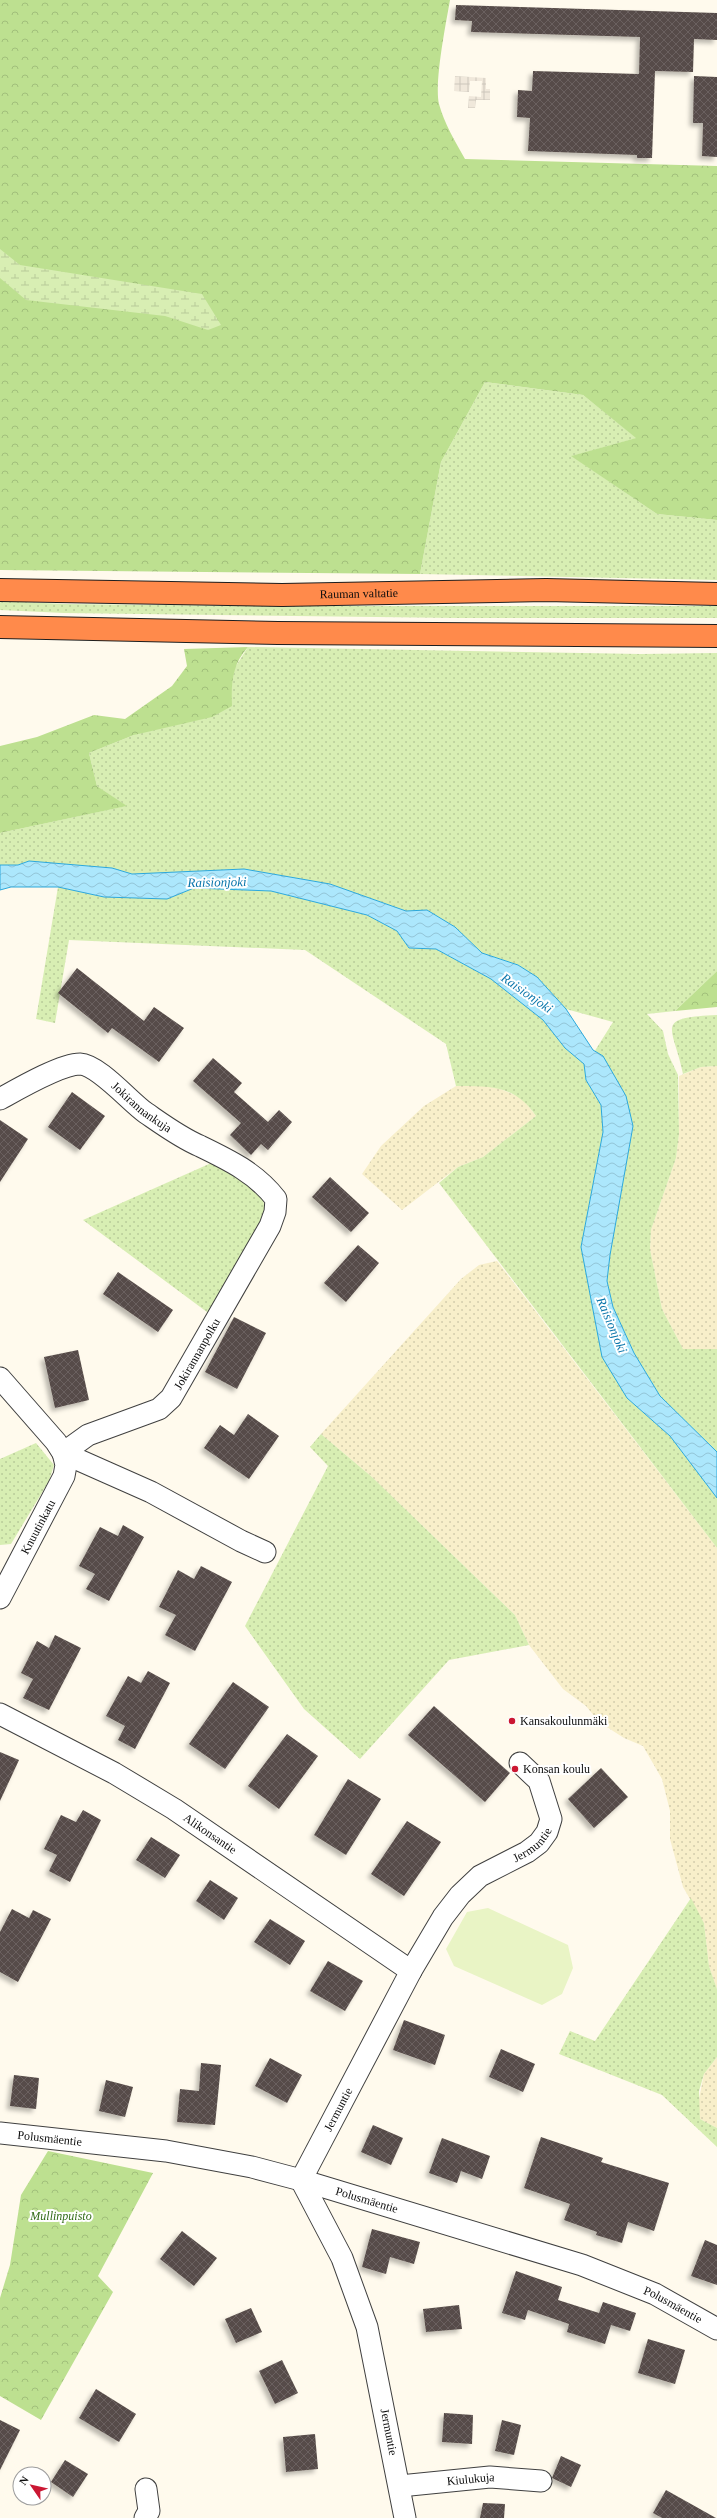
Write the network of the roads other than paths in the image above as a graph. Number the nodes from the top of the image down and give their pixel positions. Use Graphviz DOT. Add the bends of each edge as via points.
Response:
graph roads {
  1 [pos="0,590"];
  2 [pos="717,594"];
  3 [pos="0,627"];
  4 [pos="717,636"];
  5 [pos="0,1099"];
  6 [pos="276,1199"];
  7 [pos="0,1378"];
  8 [pos="63,1453"];
  9 [pos="265,1552"];
  10 [pos="0,1598"];
  11 [pos="0,1714"];
  12 [pos="520,1763"];
  13 [pos="410,1971"];
  14 [pos="0,2133"];
  15 [pos="301,2180"];
  16 [pos="717,2329"];
  17 [pos="541,2481"];
  18 [pos="400,2486"];
  19 [pos="146,2489"];
  20 [pos="146,2518"];
  21 [pos="405,2518"];
  1 -- 2 [label="highway, Rauman valtatie" via="282,595 546,590"];
  3 -- 4 [label="highway" via="270,633"];
  5 -- 6 [label="street, Jokirannankuja" via="68,1066 82,1064 94,1070 145,1112 198,1146 238,1165 259,1181"];
  6 -- 8 [label="street, Jokirannanpolku" via="270,1226 171,1398 159,1409 88,1435"];
  7 -- 8 [label="street"];
  8 -- 9 [label="street" via="151,1492"];
  8 -- 10 [label="street, Knuutinkatu" via="66,1465 63,1479"];
  11 -- 13 [label="street, Alikonsantie" via="114,1773 168,1805"];
  12 -- 13 [label="street, Jermuntie" via="538,1781 551,1819 547,1832 539,1843 480,1876 460,1895 443,1917"];
  13 -- 15 [label="street, Jermuntie"];
  14 -- 15 [label="street, Polusmäentie" via="166,2151 252,2167"];
  15 -- 16 [label="street, Polusmäentie" via="582,2265 654,2294"];
  15 -- 18 [label="street, Jermuntie" via="342,2258 365,2320"];
  17 -- 18 [label="street, Kiulukuja" via="490,2477"];
  18 -- 21 [label="street, Jermuntie"];
  19 -- 20 [label="street" via="149,2511"];
}
